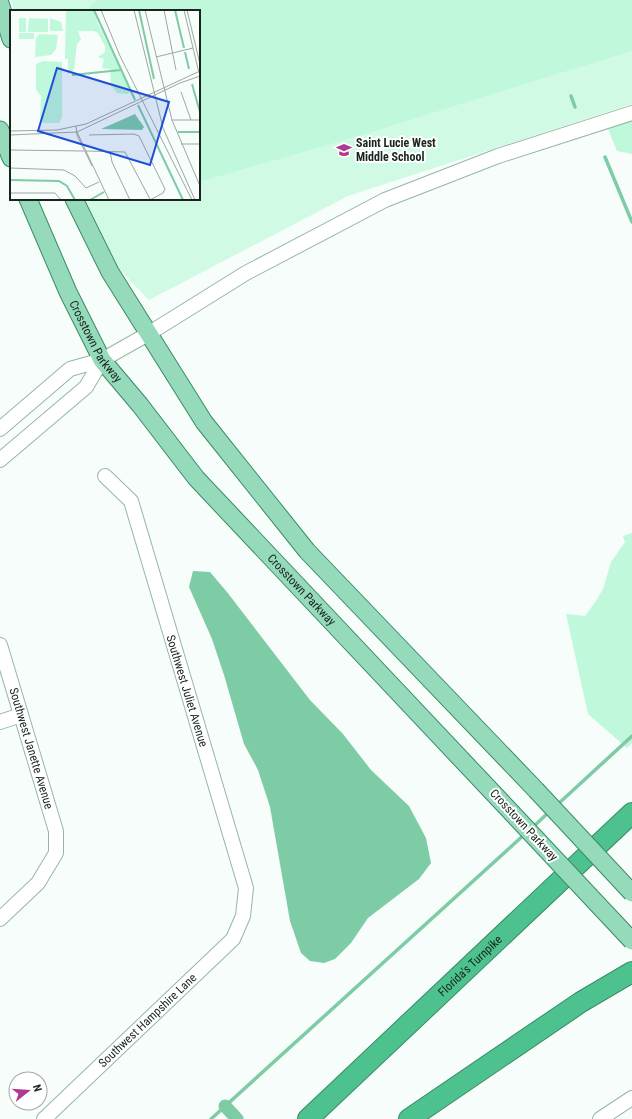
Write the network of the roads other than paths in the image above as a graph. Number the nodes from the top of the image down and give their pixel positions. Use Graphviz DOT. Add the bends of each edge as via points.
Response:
graph roads {
  1 [pos="0,3"];
  2 [pos="10,36"];
  3 [pos="632,113"];
  4 [pos="0,130"];
  5 [pos="10,155"];
  6 [pos="28,200"];
  7 [pos="74,200"];
  8 [pos="148,334"];
  9 [pos="102,360"];
  10 [pos="0,429"];
  11 [pos="0,460"];
  12 [pos="105,476"];
  13 [pos="0,644"];
  14 [pos="21,715"];
  15 [pos="0,722"];
  16 [pos="632,813"];
  17 [pos="632,893"];
  18 [pos="242,916"];
  19 [pos="0,920"];
  20 [pos="632,941"];
  21 [pos="632,972"];
  22 [pos="632,1098"];
  23 [pos="44,1119"];
  24 [pos="308,1119"];
  25 [pos="409,1119"];
  26 [pos="600,1119"];
  1 -- 2 [label="main road"];
  3 -- 8 [label="street" via="498,156 385,200 246,273"];
  4 -- 5 [label="main road"];
  6 -- 9 [label="main road, Crosstown Parkway" via="68,292"];
  7 -- 8 [label="main road" via="110,272"];
  8 -- 9 [label="street"];
  8 -- 17 [label="main road, bridge" via="204,422 307,551"];
  9 -- 10 [label="street" via="70,369"];
  9 -- 11 [label="street" via="86,387"];
  9 -- 20 [label="main road, Crosstown Parkway, bridge" via="196,478"];
  12 -- 18 [label="street, Southwest Juliet Avenue" via="131,501 246,888"];
  13 -- 14 [label="street, Southwest Janette Avenue"];
  14 -- 15 [label="street"];
  14 -- 19 [label="street, Southwest Janette Avenue" via="56,831 56,853 38,883"];
  16 -- 24 [label="highway, Florida's Turnpike"];
  18 -- 23 [label="street, Southwest Hampshire Lane" via="233,939"];
  21 -- 25 [label="highway" via="582,1002"];
  22 -- 26 [label="street"];
}
